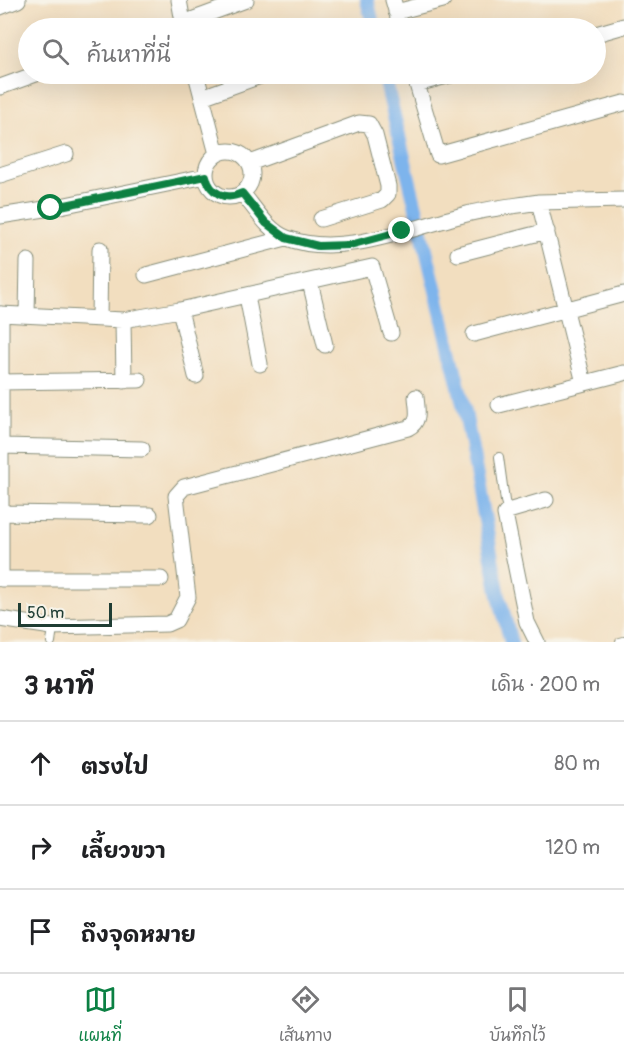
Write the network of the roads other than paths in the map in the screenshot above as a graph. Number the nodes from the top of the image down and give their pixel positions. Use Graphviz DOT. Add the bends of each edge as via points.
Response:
graph roads {
  1 [pos="18,0"];
  2 [pos="179,0"];
  3 [pos="246,0"];
  4 [pos="443,0"];
  5 [pos="394,6"];
  6 [pos="0,7"];
  7 [pos="182,18"];
  8 [pos="202,18"];
  9 [pos="624,26"];
  10 [pos="606,31"];
  11 [pos="18,80"];
  12 [pos="199,84"];
  13 [pos="238,84"];
  14 [pos="417,84"];
  15 [pos="0,87"];
  16 [pos="202,97"];
  17 [pos="624,103"];
  18 [pos="66,154"];
  19 [pos="216,154"];
  20 [pos="250,163"];
  21 [pos="0,175"];
  22 [pos="206,176"];
  23 [pos="242,193"];
  24 [pos="624,200"];
  25 [pos="539,202"];
  26 [pos="0,216"];
  27 [pos="321,219"];
  28 [pos="547,231"];
  29 [pos="286,238"];
  30 [pos="100,249"];
  31 [pos="458,254"];
  32 [pos="28,261"];
  33 [pos="146,275"];
  34 [pos="310,282"];
  35 [pos="624,294"];
  36 [pos="246,296"];
  37 [pos="180,310"];
  38 [pos="567,311"];
  39 [pos="0,314"];
  40 [pos="27,315"];
  41 [pos="99,319"];
  42 [pos="123,320"];
  43 [pos="391,333"];
  44 [pos="474,334"];
  45 [pos="325,345"];
  46 [pos="261,364"];
  47 [pos="624,373"];
  48 [pos="196,376"];
  49 [pos="1,382"];
  50 [pos="584,383"];
  51 [pos="416,397"];
  52 [pos="499,405"];
  53 [pos="1,446"];
  54 [pos="142,449"];
  55 [pos="499,457"];
  56 [pos="546,500"];
  57 [pos="508,511"];
  58 [pos="1,513"];
  59 [pos="150,514"];
  60 [pos="161,579"];
  61 [pos="0,619"];
  62 [pos="537,642"];
  1 -- 6 [label="street"];
  2 -- 7 [label="street"];
  3 -- 8 [label="street"];
  4 -- 5 [label="street"];
  9 -- 10 [label="street"];
  11 -- 15 [label="street"];
  12 -- 16 [label="street"];
  13 -- 16 [label="street"];
  14 -- 17 [label="street" via="438,155"];
  16 -- 19 [label="street"];
  18 -- 21 [label="street"];
  19 -- 20 [label="street" via="235,151"];
  19 -- 22 [label="street" via="208,163"];
  20 -- 23 [label="street" via="251,181"];
  20 -- 27 [label="street" via="358,123 369,124 388,194 382,200"];
  22 -- 23 [label="street" via="210,188 220,195 233,197"];
  22 -- 26 [label="street"];
  23 -- 29 [label="street" via="266,223"];
  24 -- 25 [label="street"];
  25 -- 28 [label="street"];
  25 -- 29 [label="street" via="471,213 350,245 318,246"];
  28 -- 31 [label="street"];
  28 -- 38 [label="street"];
  29 -- 33 [label="street"];
  30 -- 41 [label="street"];
  32 -- 40 [label="street"];
  34 -- 36 [label="street"];
  34 -- 43 [label="street" via="372,267"];
  34 -- 45 [label="street"];
  35 -- 38 [label="street"];
  36 -- 37 [label="street"];
  36 -- 46 [label="street"];
  37 -- 42 [label="street"];
  37 -- 48 [label="street"];
  38 -- 44 [label="street"];
  38 -- 50 [label="street"];
  39 -- 40 [label="street"];
  39 -- 49 [label="street"];
  40 -- 41 [label="street"];
  41 -- 42 [label="street"];
  42 -- 49 [label="street" via="131,381"];
  47 -- 50 [label="street"];
  49 -- 53 [label="street"];
  50 -- 52 [label="street"];
  51 -- 61 [label="street" via="417,419 408,428 179,490 176,496 188,597 176,620 167,624 52,627"];
  53 -- 54 [label="street"];
  53 -- 58 [label="street"];
  55 -- 57 [label="lane"];
  56 -- 57 [label="street"];
  57 -- 62 [label="street" via="506,519 527,622"];
  58 -- 59 [label="street"];
  58 -- 60 [label="street" via="1,579"];
}
